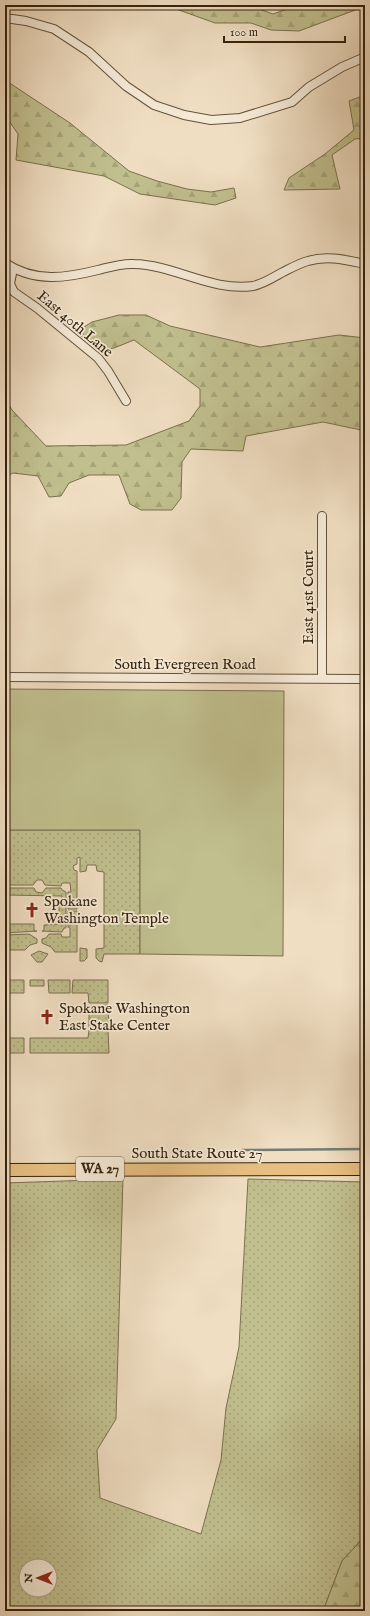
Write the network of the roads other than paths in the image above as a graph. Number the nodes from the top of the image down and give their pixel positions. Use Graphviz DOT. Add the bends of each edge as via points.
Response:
graph roads {
  1 [pos="5,18"];
  2 [pos="365,57"];
  3 [pos="5,263"];
  4 [pos="365,264"];
  5 [pos="13,268"];
  6 [pos="126,401"];
  7 [pos="322,516"];
  8 [pos="5,677"];
  9 [pos="322,678"];
  10 [pos="365,679"];
  11 [pos="365,1169"];
  12 [pos="5,1170"];
  1 -- 2 [label="street" via="54,29 89,52 126,86 148,102 184,115 211,120 240,118 292,102 308,87"];
  3 -- 5 [label="street"];
  4 -- 5 [label="street" via="342,259 314,259 254,285 237,287 224,286 159,266 133,263 55,278 33,275"];
  5 -- 6 [label="street, East 40th Lane" via="10,284 14,292 98,358"];
  7 -- 9 [label="street, East 41st Court"];
  8 -- 9 [label="street, South Evergreen Road"];
  9 -- 10 [label="street, South Evergreen Road"];
  11 -- 12 [label="main road, South State Route 27 / WA 27"];
}
